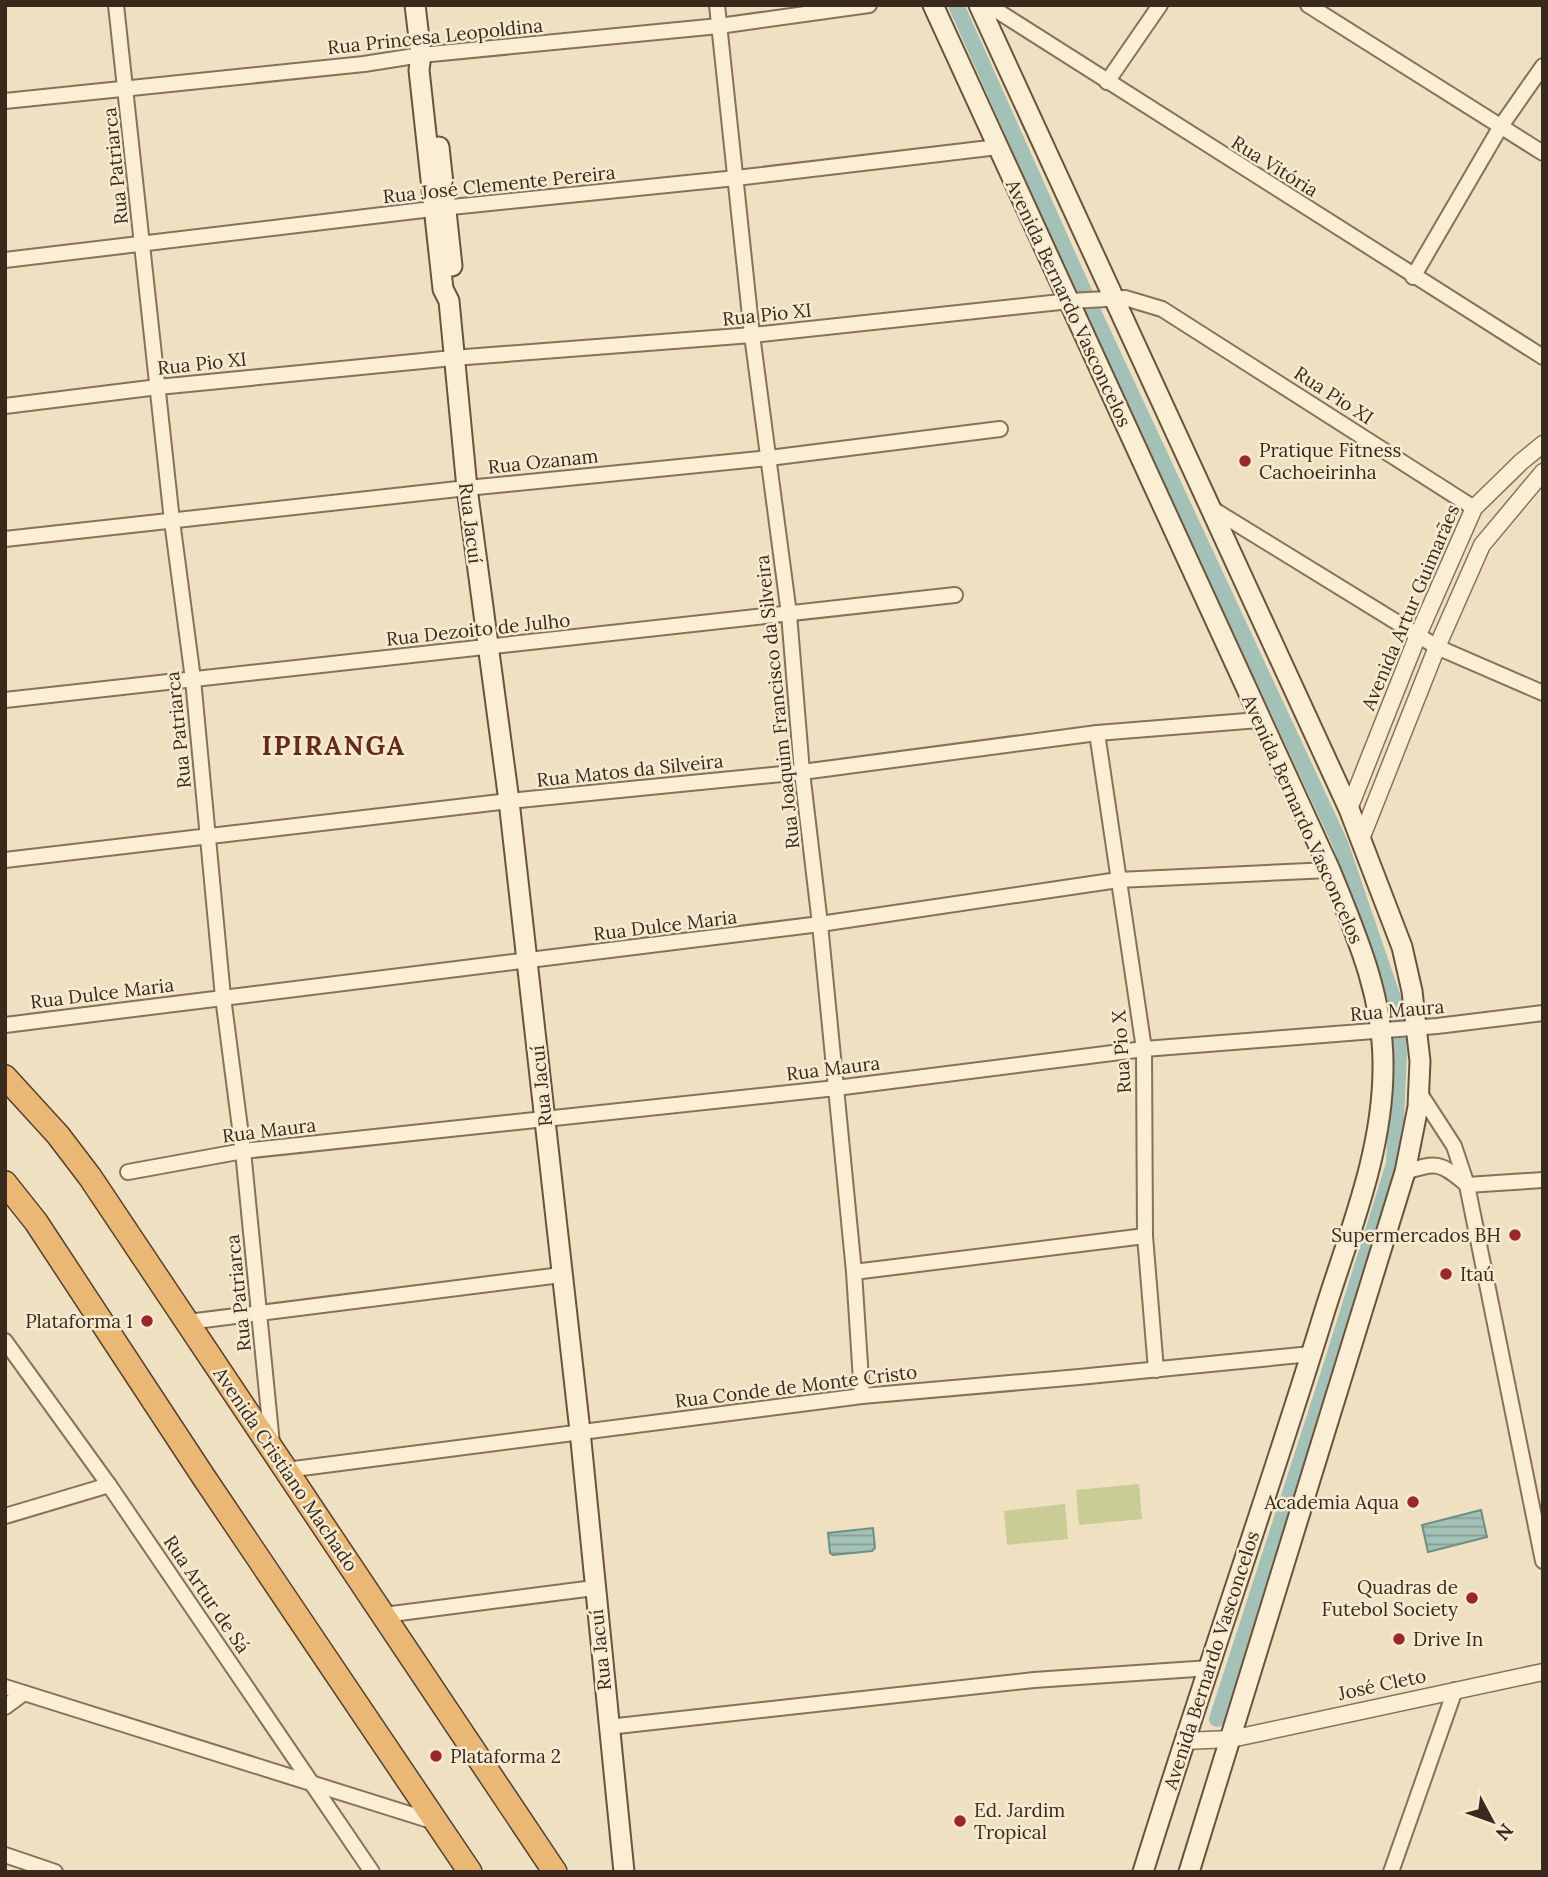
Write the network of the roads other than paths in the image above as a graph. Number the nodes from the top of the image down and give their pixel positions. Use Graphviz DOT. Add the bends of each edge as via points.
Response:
graph roads {
  1 [pos="116,5"];
  2 [pos="415,5"];
  3 [pos="717,5"];
  4 [pos="869,5"];
  5 [pos="933,5"];
  6 [pos="979,5"];
  7 [pos="988,5"];
  8 [pos="1160,5"];
  9 [pos="1308,5"];
  10 [pos="719,26"];
  11 [pos="421,55"];
  12 [pos="1543,66"];
  13 [pos="1107,82"];
  14 [pos="126,88"];
  15 [pos="5,101"];
  16 [pos="1501,126"];
  17 [pos="998,147"];
  18 [pos="1543,153"];
  19 [pos="736,178"];
  20 [pos="440,209"];
  21 [pos="142,245"];
  22 [pos="5,260"];
  23 [pos="1413,277"];
  24 [pos="1112,299"];
  25 [pos="1070,301"];
  26 [pos="752,335"];
  27 [pos="1543,357"];
  28 [pos="453,358"];
  29 [pos="158,387"];
  30 [pos="5,406"];
  31 [pos="1000,429"];
  32 [pos="1543,444"];
  33 [pos="769,458"];
  34 [pos="1543,472"];
  35 [pos="467,488"];
  36 [pos="1210,508"];
  37 [pos="1474,508"];
  38 [pos="172,521"];
  39 [pos="5,539"];
  40 [pos="1482,545"];
  41 [pos="955,595"];
  42 [pos="789,614"];
  43 [pos="1418,635"];
  44 [pos="487,647"];
  45 [pos="1437,647"];
  46 [pos="193,679"];
  47 [pos="1543,693"];
  48 [pos="5,700"];
  49 [pos="1259,720"];
  50 [pos="1097,733"];
  51 [pos="802,772"];
  52 [pos="509,801"];
  53 [pos="1349,809"];
  54 [pos="208,837"];
  55 [pos="1361,839"];
  56 [pos="5,860"];
  57 [pos="1330,870"];
  58 [pos="1118,880"];
  59 [pos="820,924"];
  60 [pos="527,962"];
  61 [pos="223,997"];
  62 [pos="1543,1013"];
  63 [pos="5,1025"];
  64 [pos="1418,1028"];
  65 [pos="1381,1030"];
  66 [pos="1144,1049"];
  67 [pos="5,1077"];
  68 [pos="836,1088"];
  69 [pos="1419,1092"];
  70 [pos="545,1118"];
  71 [pos="243,1151"];
  72 [pos="128,1171"];
  73 [pos="1405,1172"];
  74 [pos="1543,1180"];
  75 [pos="5,1183"];
  76 [pos="1467,1185"];
  77 [pos="1144,1236"];
  78 [pos="854,1272"];
  79 [pos="561,1275"];
  80 [pos="259,1314"];
  81 [pos="188,1322"];
  82 [pos="5,1341"];
  83 [pos="1311,1354"];
  84 [pos="1156,1370"];
  85 [pos="862,1396"];
  86 [pos="580,1431"];
  87 [pos="273,1451"];
  88 [pos="286,1470"];
  89 [pos="109,1485"];
  90 [pos="5,1516"];
  91 [pos="1543,1561"];
  92 [pos="594,1588"];
  93 [pos="384,1615"];
  94 [pos="1210,1668"];
  95 [pos="1543,1672"];
  96 [pos="5,1687"];
  97 [pos="1455,1690"];
  98 [pos="24,1693"];
  99 [pos="5,1707"];
  100 [pos="608,1727"];
  101 [pos="1231,1739"];
  102 [pos="1184,1741"];
  103 [pos="311,1782"];
  104 [pos="438,1822"];
  105 [pos="5,1855"];
  106 [pos="55,1872"];
  107 [pos="372,1872"];
  108 [pos="470,1872"];
  109 [pos="555,1872"];
  110 [pos="624,1872"];
  111 [pos="1143,1872"];
  112 [pos="1189,1872"];
  113 [pos="1391,1872"];
  1 -- 14 [label="street, Rua Patriarca"];
  2 -- 11 [label="main road, Rua Jacuí"];
  3 -- 10 [label="street, Rua Joaquim Francisco da Silveira"];
  4 -- 10 [label="street, Rua Princesa Leopoldina"];
  5 -- 17 [label="main road, Avenida Bernardo Vasconcelos"];
  6 -- 24 [label="main road, Avenida Bernardo Vasconcelos"];
  7 -- 13 [label="street, Rua Vitória"];
  8 -- 13 [label="street"];
  9 -- 16 [label="street"];
  10 -- 11 [label="street, Rua Princesa Leopoldina"];
  10 -- 19 [label="street, Rua Joaquim Francisco da Silveira"];
  11 -- 14 [label="street, Rua Princesa Leopoldina"];
  11 -- 20 [label="main road, Rua Jacuí" via="428,70"];
  12 -- 16 [label="street"];
  13 -- 23 [label="street, Rua Vitória"];
  14 -- 15 [label="street, Rua Princesa Leopoldina"];
  14 -- 21 [label="street, Rua Patriarca"];
  16 -- 18 [label="street"];
  16 -- 23 [label="street"];
  17 -- 19 [label="street, Rua José Clemente Pereira"];
  17 -- 25 [label="main road, Avenida Bernardo Vasconcelos"];
  19 -- 20 [label="street, Rua José Clemente Pereira"];
  19 -- 26 [label="street, Rua Joaquim Francisco da Silveira"];
  20 -- 21 [label="street, Rua José Clemente Pereira"];
  20 -- 28 [label="main road, Rua Jacuí" via="454,289 449,301"];
  21 -- 22 [label="street, Rua José Clemente Pereira"];
  21 -- 29 [label="street, Rua Patriarca"];
  23 -- 27 [label="street, Rua Vitória"];
  24 -- 25 [label="street, Rua Pio XI"];
  24 -- 36 [label="main road, Avenida Bernardo Vasconcelos"];
  24 -- 37 [label="street, Rua Pio XI" via="1125,298 1162,309"];
  25 -- 26 [label="street, Rua Pio XI"];
  25 -- 49 [label="main road, Avenida Bernardo Vasconcelos"];
  26 -- 28 [label="street, Rua Pio XI"];
  26 -- 33 [label="street, Rua Joaquim Francisco da Silveira"];
  28 -- 29 [label="street, Rua Pio XI"];
  28 -- 35 [label="main road, Rua Jacuí"];
  29 -- 30 [label="street, Rua Pio XI"];
  29 -- 38 [label="street, Rua Patriarca"];
  31 -- 33 [label="street, Rua Ozanam"];
  32 -- 37 [label="street, Avenida Artur Guimarães"];
  33 -- 35 [label="street, Rua Ozanam"];
  33 -- 42 [label="street, Rua Joaquim Francisco da Silveira"];
  34 -- 40 [label="street"];
  35 -- 38 [label="street, Rua Ozanam"];
  35 -- 44 [label="main road, Rua Jacuí"];
  36 -- 43 [label="street"];
  36 -- 53 [label="main road, Avenida Bernardo Vasconcelos"];
  37 -- 40 [label="street" via="1487,523"];
  37 -- 43 [label="street, Avenida Artur Guimarães"];
  38 -- 39 [label="street, Rua Ozanam"];
  38 -- 46 [label="street, Rua Patriarca"];
  40 -- 45 [label="street"];
  41 -- 42 [label="street, Rua Dezoito de Julho"];
  42 -- 44 [label="street, Rua Dezoito de Julho"];
  42 -- 51 [label="street, Rua Joaquim Francisco da Silveira"];
  43 -- 45 [label="street"];
  43 -- 53 [label="street, Avenida Artur Guimarães"];
  44 -- 46 [label="street, Rua Dezoito de Julho"];
  44 -- 52 [label="main road, Rua Jacuí"];
  45 -- 47 [label="street"];
  45 -- 55 [label="street"];
  46 -- 48 [label="street, Rua Dezoito de Julho"];
  46 -- 54 [label="street, Rua Patriarca"];
  49 -- 50 [label="street, Rua Matos da Silveira"];
  49 -- 57 [label="main road, Avenida Bernardo Vasconcelos"];
  50 -- 51 [label="street, Rua Matos da Silveira"];
  50 -- 58 [label="street, Rua Pio X"];
  51 -- 52 [label="street, Rua Matos da Silveira"];
  51 -- 59 [label="street, Rua Joaquim Francisco da Silveira"];
  52 -- 54 [label="street, Rua Matos da Silveira"];
  52 -- 60 [label="main road, Rua Jacuí"];
  53 -- 55 [label="main road, Avenida Bernardo Vasconcelos"];
  54 -- 56 [label="street, Rua Matos da Silveira"];
  54 -- 61 [label="street, Rua Patriarca"];
  55 -- 64 [label="main road, Avenida Bernardo Vasconcelos" via="1402,947"];
  57 -- 58 [label="street, Rua Dulce Maria"];
  57 -- 65 [label="main road, Avenida Bernardo Vasconcelos" via="1360,946"];
  58 -- 59 [label="street, Rua Dulce Maria"];
  58 -- 66 [label="street, Rua Pio X"];
  59 -- 60 [label="street, Rua Dulce Maria"];
  59 -- 68 [label="street, Rua Joaquim Francisco da Silveira"];
  60 -- 61 [label="street, Rua Dulce Maria"];
  60 -- 70 [label="main road, Rua Jacuí"];
  61 -- 63 [label="street, Rua Dulce Maria"];
  61 -- 71 [label="street, Rua Patriarca"];
  62 -- 64 [label="street, Rua Maura"];
  64 -- 65 [label="street, Rua Maura"];
  64 -- 69 [label="main road, Avenida Bernardo Vasconcelos"];
  65 -- 66 [label="street, Rua Maura"];
  65 -- 83 [label="main road, Avenida Bernardo Vasconcelos" via="1384,1069 1376,1141"];
  66 -- 68 [label="street, Rua Maura"];
  66 -- 77 [label="street, Rua Pio X"];
  67 -- 81 [label="highway, Avenida Cristiano Machado" via="90,1177"];
  68 -- 70 [label="street, Rua Maura"];
  68 -- 78 [label="street, Rua Joaquim Francisco da Silveira"];
  69 -- 73 [label="main road, Avenida Bernardo Vasconcelos"];
  69 -- 76 [label="street" via="1454,1146"];
  70 -- 71 [label="street, Rua Maura"];
  70 -- 79 [label="main road, Rua Jacuí"];
  71 -- 72 [label="street, Rua Maura"];
  71 -- 80 [label="street, Rua Patriarca"];
  73 -- 76 [label="street" via="1429,1165 1446,1168"];
  73 -- 101 [label="main road, Avenida Bernardo Vasconcelos"];
  74 -- 76 [label="street"];
  75 -- 104 [label="highway" via="36,1222"];
  76 -- 91 [label="street"];
  77 -- 78 [label="street"];
  77 -- 84 [label="street, Rua Pio X"];
  78 -- 85 [label="street, Rua Joaquim Francisco da Silveira"];
  79 -- 80 [label="street"];
  79 -- 86 [label="main road, Rua Jacuí"];
  80 -- 81 [label="street"];
  80 -- 87 [label="street, Rua Patriarca"];
  81 -- 87 [label="highway, Avenida Cristiano Machado"];
  82 -- 89 [label="street, Rua Artur de Sá"];
  83 -- 84 [label="street, Rua Conde de Monte Cristo"];
  83 -- 94 [label="main road, Avenida Bernardo Vasconcelos"];
  84 -- 85 [label="street, Rua Conde de Monte Cristo"];
  85 -- 86 [label="street, Rua Conde de Monte Cristo"];
  86 -- 88 [label="street, Rua Conde de Monte Cristo"];
  86 -- 92 [label="main road, Rua Jacuí"];
  87 -- 88 [label="highway, Avenida Cristiano Machado"];
  88 -- 93 [label="highway, Avenida Cristiano Machado"];
  89 -- 90 [label="street"];
  89 -- 103 [label="street, Rua Artur de Sá"];
  92 -- 93 [label="street"];
  92 -- 100 [label="main road, Rua Jacuí"];
  93 -- 109 [label="highway, Avenida Cristiano Machado"];
  94 -- 100 [label="street" via="1034,1680"];
  94 -- 102 [label="main road, Avenida Bernardo Vasconcelos"];
  95 -- 97 [label="street, José Cleto"];
  96 -- 98 [label="street"];
  97 -- 101 [label="street, José Cleto"];
  97 -- 113 [label="street"];
  98 -- 99 [label="street"];
  98 -- 103 [label="street"];
  100 -- 110 [label="main road, Rua Jacuí"];
  101 -- 102 [label="street, José Cleto"];
  101 -- 112 [label="main road, Avenida Bernardo Vasconcelos"];
  102 -- 111 [label="main road, Avenida Bernardo Vasconcelos"];
  103 -- 104 [label="street"];
  103 -- 107 [label="street, Rua Artur de Sá"];
  104 -- 108 [label="highway"];
  105 -- 106 [label="street"];
}
